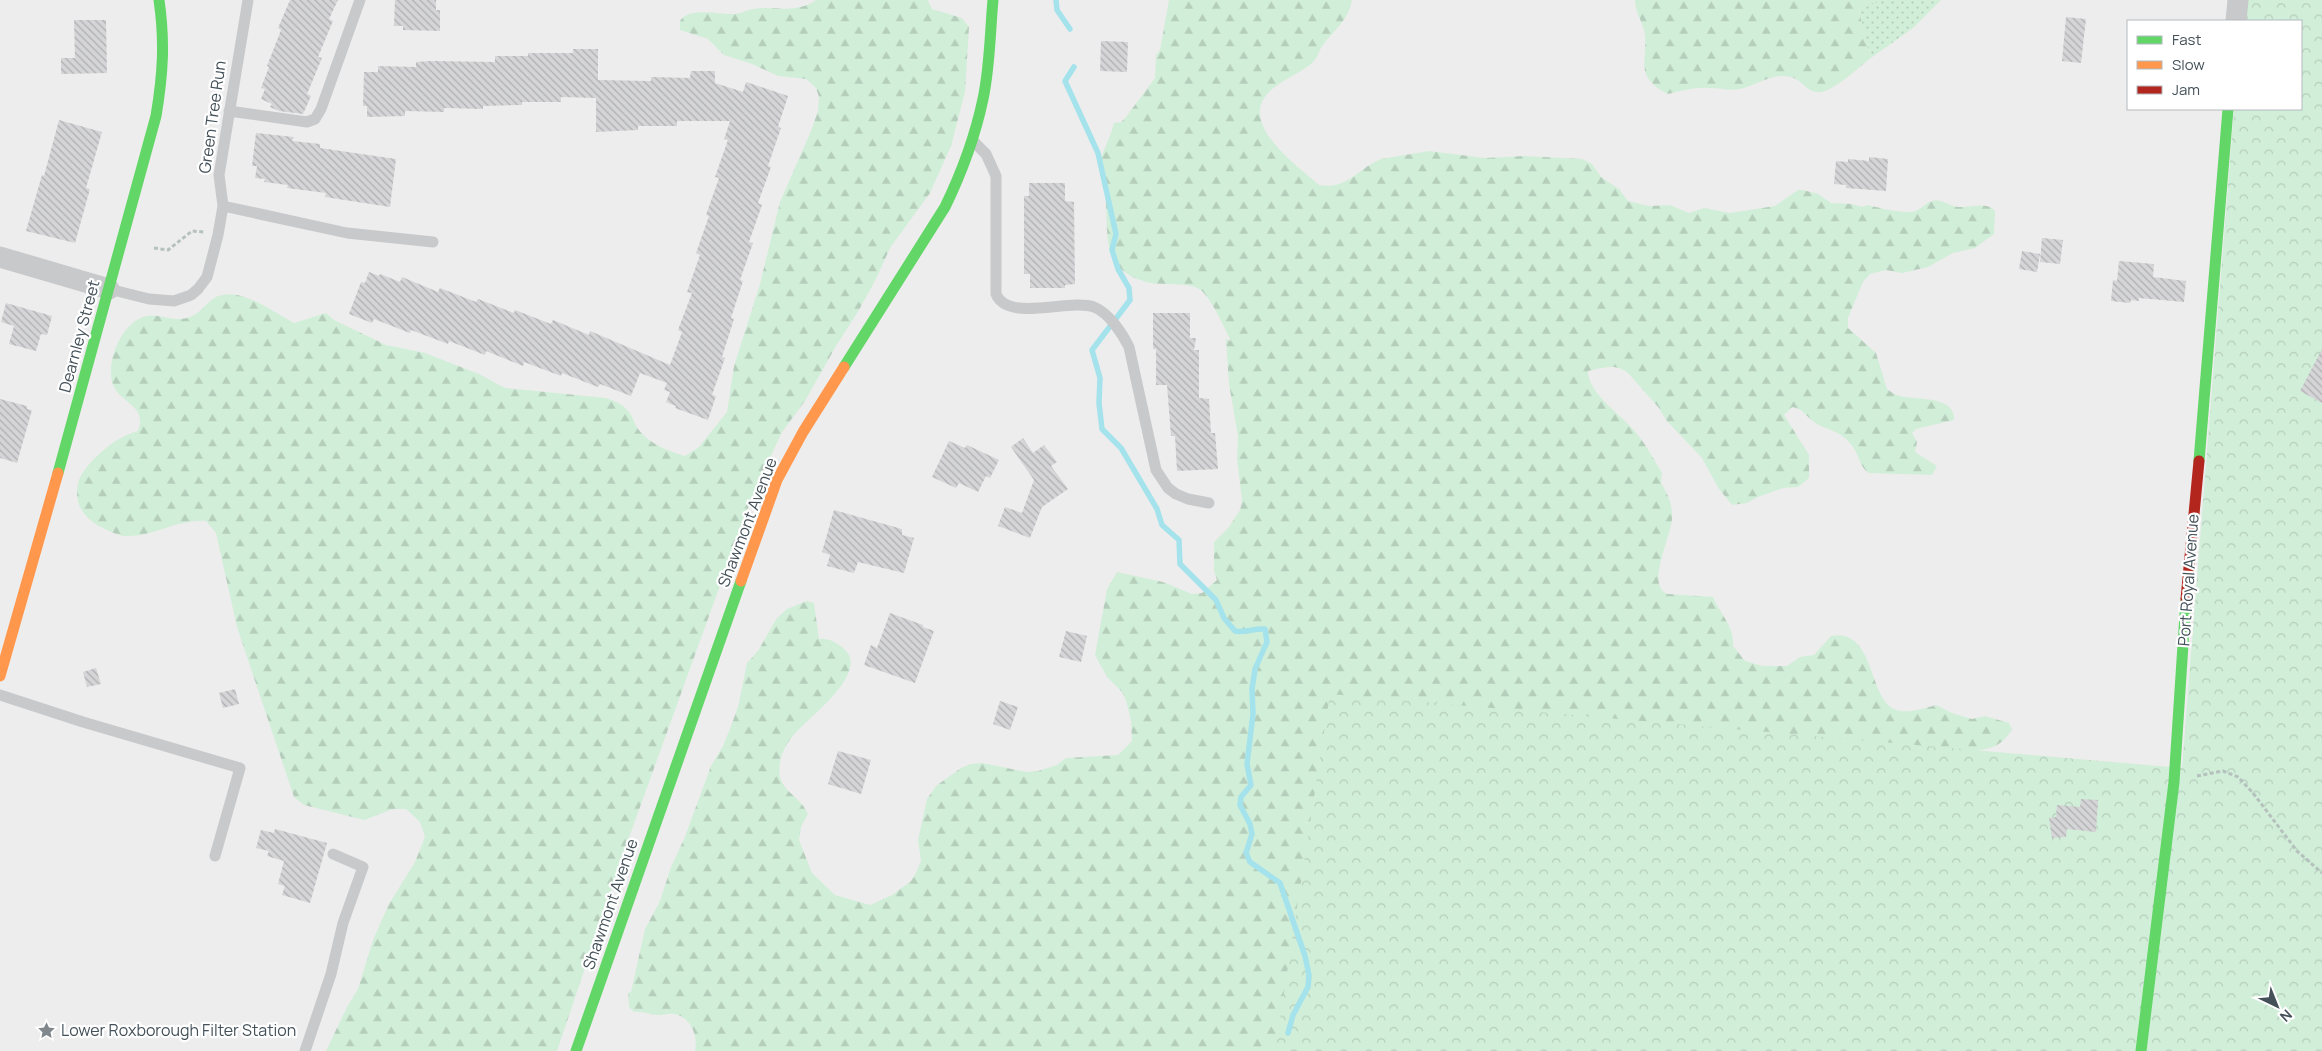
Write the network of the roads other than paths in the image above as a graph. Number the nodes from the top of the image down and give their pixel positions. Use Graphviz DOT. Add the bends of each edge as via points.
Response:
graph roads {
  1 [pos="159,0"];
  2 [pos="248,0"];
  3 [pos="360,0"];
  4 [pos="993,0"];
  5 [pos="2238,0"];
  6 [pos="2236,20"];
  7 [pos="2228,110"];
  8 [pos="229,111"];
  9 [pos="973,141"];
  10 [pos="223,206"];
  11 [pos="433,242"];
  12 [pos="0,256"];
  13 [pos="109,288"];
  14 [pos="1209,503"];
  15 [pos="0,676"];
  16 [pos="0,695"];
  17 [pos="333,854"];
  18 [pos="215,856"];
  19 [pos="305,1051"];
  20 [pos="576,1051"];
  21 [pos="2141,1051"];
  1 -- 13 [label="street, Dearnley Street" via="163,50 160,94"];
  2 -- 8 [label="lane, Green Tree Run"];
  3 -- 8 [label="lane" via="315,120 307,122"];
  4 -- 9 [label="street, Shawmont Avenue" via="987,77"];
  5 -- 6 [label="street"];
  7 -- 21 [label="street, Port Royal Avenue" via="2185,610 2174,778"];
  8 -- 10 [label="lane, Green Tree Run" via="219,175"];
  9 -- 14 [label="lane" via="986,154 996,176 996,294 999,300 1012,308 1084,305 1100,310 1123,334 1132,360 1156,470 1176,494"];
  9 -- 20 [label="street, Shawmont Avenue" via="945,207 803,432 778,480"];
  10 -- 11 [label="lane" via="346,234"];
  10 -- 13 [label="lane, Green Tree Run" via="210,270 204,282 190,295 162,302"];
  12 -- 13 [label="street"];
  13 -- 15 [label="street, Dearnley Street"];
  16 -- 18 [label="lane" via="240,768"];
  17 -- 19 [label="lane" via="364,867 343,923 331,974"];
}
